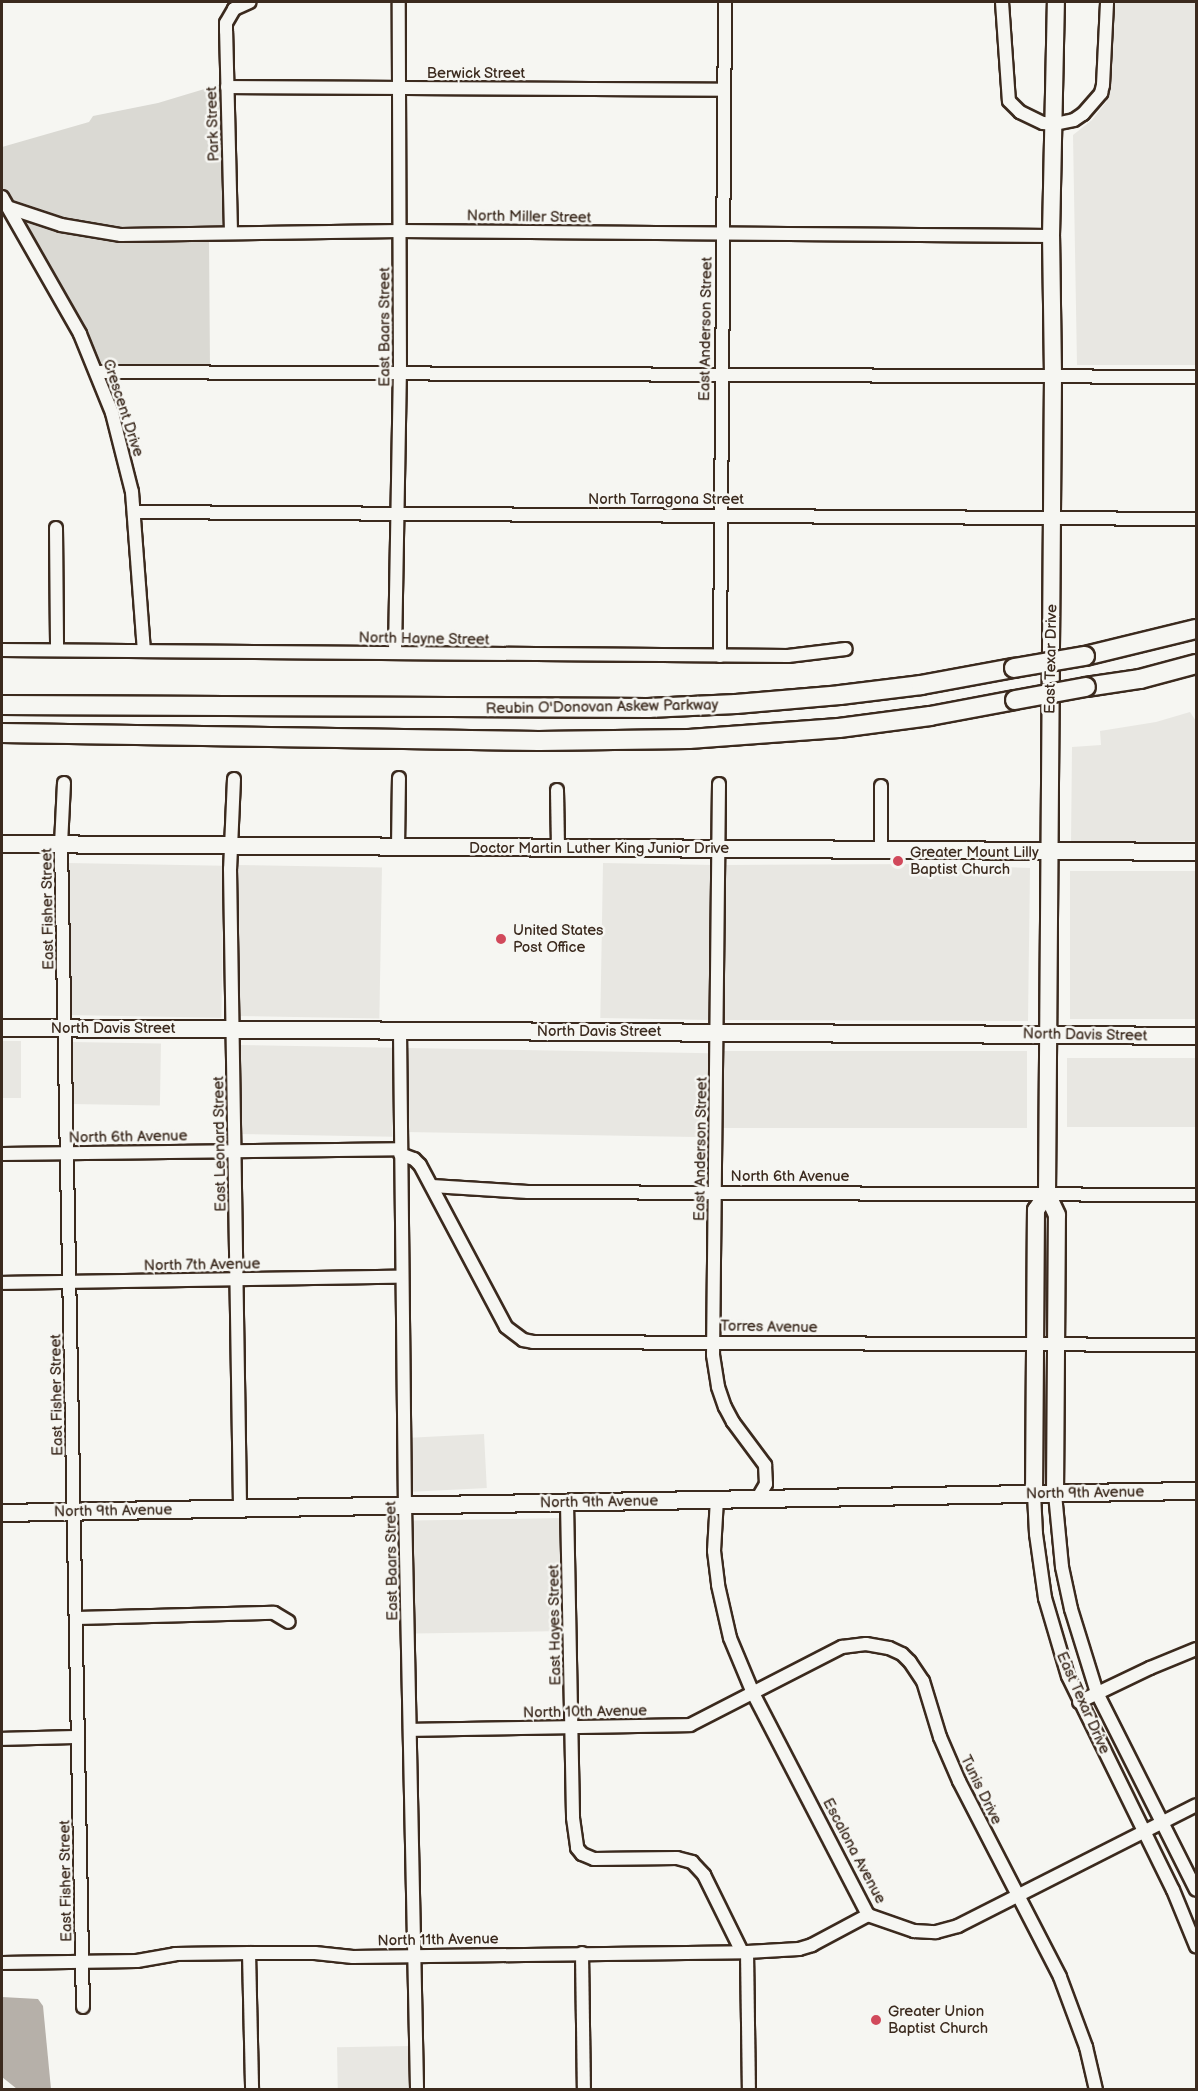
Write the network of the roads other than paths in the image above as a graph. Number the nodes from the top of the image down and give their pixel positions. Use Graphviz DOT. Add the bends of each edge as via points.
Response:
graph roads {
  1 [pos="250,2"];
  2 [pos="399,2"];
  3 [pos="725,2"];
  4 [pos="1002,2"];
  5 [pos="1056,2"];
  6 [pos="1107,2"];
  7 [pos="227,87"];
  8 [pos="400,88"];
  9 [pos="724,90"];
  10 [pos="1054,124"];
  11 [pos="2,197"];
  12 [pos="10,207"];
  13 [pos="400,231"];
  14 [pos="231,232"];
  15 [pos="722,234"];
  16 [pos="1051,236"];
  17 [pos="98,372"];
  18 [pos="400,374"];
  19 [pos="721,376"];
  20 [pos="1053,376"];
  21 [pos="1197,377"];
  22 [pos="134,512"];
  23 [pos="397,513"];
  24 [pos="720,516"];
  25 [pos="1052,519"];
  26 [pos="1197,519"];
  27 [pos="56,528"];
  28 [pos="1196,630"];
  29 [pos="846,649"];
  30 [pos="2,650"];
  31 [pos="57,650"];
  32 [pos="144,651"];
  33 [pos="395,653"];
  34 [pos="720,656"];
  35 [pos="1197,664"];
  36 [pos="2,705"];
  37 [pos="2,733"];
  38 [pos="399,778"];
  39 [pos="234,779"];
  40 [pos="64,783"];
  41 [pos="719,784"];
  42 [pos="882,786"];
  43 [pos="557,790"];
  44 [pos="2,844"];
  45 [pos="61,844"];
  46 [pos="231,846"];
  47 [pos="398,848"];
  48 [pos="558,848"];
  49 [pos="719,851"];
  50 [pos="881,851"];
  51 [pos="1049,851"];
  52 [pos="1197,852"];
  53 [pos="2,1028"];
  54 [pos="66,1029"];
  55 [pos="232,1029"];
  56 [pos="400,1031"];
  57 [pos="717,1033"];
  58 [pos="1048,1035"];
  59 [pos="1197,1036"];
  60 [pos="235,1150"];
  61 [pos="400,1152"];
  62 [pos="68,1153"];
  63 [pos="2,1154"];
  64 [pos="432,1186"];
  65 [pos="715,1192"];
  66 [pos="1047,1194"];
  67 [pos="1197,1195"];
  68 [pos="402,1277"];
  69 [pos="237,1280"];
  70 [pos="70,1282"];
  71 [pos="2,1283"];
  72 [pos="714,1341"];
  73 [pos="1034,1343"];
  74 [pos="1056,1343"];
  75 [pos="1197,1345"];
  76 [pos="1197,1491"];
  77 [pos="1034,1494"];
  78 [pos="1055,1494"];
  79 [pos="758,1498"];
  80 [pos="717,1499"];
  81 [pos="567,1503"];
  82 [pos="405,1505"];
  83 [pos="240,1509"];
  84 [pos="75,1512"];
  85 [pos="2,1513"];
  86 [pos="77,1618"];
  87 [pos="289,1622"];
  88 [pos="1197,1649"];
  89 [pos="753,1693"];
  90 [pos="1097,1693"];
  91 [pos="1079,1702"];
  92 [pos="572,1728"];
  93 [pos="410,1730"];
  94 [pos="78,1737"];
  95 [pos="2,1738"];
  96 [pos="1197,1805"];
  97 [pos="1163,1823"];
  98 [pos="1143,1832"];
  99 [pos="1197,1890"];
  100 [pos="1019,1896"];
  101 [pos="868,1914"];
  102 [pos="1197,1946"];
  103 [pos="744,1951"];
  104 [pos="249,1953"];
  105 [pos="582,1953"];
  106 [pos="415,1955"];
  107 [pos="83,1962"];
  108 [pos="2,1963"];
  109 [pos="83,2007"];
  110 [pos="252,2090"];
  111 [pos="417,2090"];
  112 [pos="584,2090"];
  113 [pos="749,2090"];
  114 [pos="1096,2090"];
  1 -- 7 [label="street, Park Street" via="241,4 230,15 226,31"];
  2 -- 8 [label="street, East Baars Street"];
  3 -- 9 [label="street, East Anderson Street"];
  4 -- 10 [label="street" via="1009,101 1020,112"];
  5 -- 10 [label="main road, East Texar Drive"];
  6 -- 10 [label="street" via="1101,93 1074,120"];
  7 -- 8 [label="street, Berwick Street"];
  7 -- 14 [label="street, Park Street"];
  8 -- 9 [label="street, Berwick Street"];
  8 -- 13 [label="street, East Baars Street"];
  9 -- 15 [label="street, East Anderson Street"];
  10 -- 16 [label="main road, East Texar Drive"];
  11 -- 12 [label="street, Crescent Drive"];
  12 -- 14 [label="street, North Miller Street" via="52,223 93,232"];
  12 -- 17 [label="street, Crescent Drive"];
  13 -- 14 [label="street, North Miller Street"];
  13 -- 15 [label="street, North Miller Street"];
  13 -- 18 [label="street, East Baars Street"];
  15 -- 16 [label="street, North Miller Street"];
  15 -- 19 [label="street, East Anderson Street"];
  16 -- 20 [label="main road, East Texar Drive"];
  17 -- 18 [label="street"];
  17 -- 22 [label="street, Crescent Drive" via="126,460"];
  18 -- 19 [label="street"];
  18 -- 23 [label="street, East Baars Street"];
  19 -- 20 [label="street"];
  19 -- 24 [label="street, East Anderson Street"];
  20 -- 21 [label="street"];
  20 -- 25 [label="main road, East Texar Drive"];
  22 -- 23 [label="street, North Tarragona Street"];
  22 -- 32 [label="street, Crescent Drive"];
  23 -- 24 [label="street, North Tarragona Street"];
  23 -- 33 [label="street, East Baars Street"];
  24 -- 25 [label="street, North Tarragona Street"];
  24 -- 34 [label="street, East Anderson Street"];
  25 -- 26 [label="street, North Tarragona Street"];
  25 -- 51 [label="main road, East Texar Drive"];
  27 -- 31 [label="street"];
  28 -- 36 [label="highway, Reubin O'Donovan Askew Parkway, bridge" via="1085,656 921,685 736,704 648,708"];
  29 -- 34 [label="street, North Hayne Street" via="788,657"];
  30 -- 31 [label="street, North Hayne Street"];
  31 -- 32 [label="street, North Hayne Street"];
  32 -- 33 [label="street, North Hayne Street"];
  33 -- 34 [label="street, North Hayne Street"];
  35 -- 37 [label="highway, Reubin O'Donovan Askew Parkway, bridge" via="1140,679 930,716 839,728 689,739 538,741"];
  38 -- 47 [label="street"];
  39 -- 46 [label="street, East Leonard Street"];
  40 -- 45 [label="street, East Fisher Street"];
  41 -- 49 [label="street, East Anderson Street"];
  42 -- 50 [label="street"];
  43 -- 48 [label="street"];
  44 -- 45 [label="main road, Doctor Martin Luther King Junior Drive"];
  45 -- 46 [label="main road, Doctor Martin Luther King Junior Drive"];
  45 -- 54 [label="street, East Fisher Street"];
  46 -- 47 [label="main road, Doctor Martin Luther King Junior Drive"];
  46 -- 55 [label="street, East Leonard Street"];
  47 -- 48 [label="main road, Doctor Martin Luther King Junior Drive"];
  48 -- 49 [label="main road, Doctor Martin Luther King Junior Drive"];
  49 -- 50 [label="main road, Doctor Martin Luther King Junior Drive"];
  49 -- 57 [label="street, East Anderson Street"];
  50 -- 51 [label="main road, Doctor Martin Luther King Junior Drive"];
  51 -- 52 [label="main road, Doctor Martin Luther King Junior Drive"];
  51 -- 58 [label="main road, East Texar Drive"];
  53 -- 54 [label="main road, North Davis Street"];
  54 -- 55 [label="main road, North Davis Street"];
  54 -- 62 [label="street, East Fisher Street"];
  55 -- 56 [label="main road, North Davis Street"];
  55 -- 60 [label="street, East Leonard Street"];
  56 -- 57 [label="main road, North Davis Street"];
  56 -- 61 [label="street, East Baars Street"];
  57 -- 58 [label="main road, North Davis Street"];
  57 -- 65 [label="street, East Anderson Street"];
  58 -- 59 [label="main road, North Davis Street"];
  58 -- 66 [label="main road, East Texar Drive"];
  60 -- 61 [label="street, North 6th Avenue"];
  60 -- 62 [label="street, North 6th Avenue"];
  60 -- 69 [label="street, East Leonard Street"];
  61 -- 64 [label="street" via="414,1159"];
  61 -- 68 [label="street, East Baars Street"];
  62 -- 63 [label="street, North 6th Avenue"];
  62 -- 70 [label="street, East Fisher Street"];
  64 -- 65 [label="street, North 6th Avenue" via="528,1192"];
  64 -- 72 [label="street, Torres Avenue" via="506,1327 523,1340"];
  65 -- 66 [label="street, North 6th Avenue"];
  65 -- 72 [label="street, East Anderson Street"];
  66 -- 67 [label="street, North 6th Avenue"];
  66 -- 73 [label="main road, East Texar Drive" via="1036,1210"];
  66 -- 74 [label="main road, East Texar Drive" via="1057,1215"];
  68 -- 69 [label="street, North 7th Avenue"];
  68 -- 82 [label="street, East Baars Street"];
  69 -- 70 [label="street, North 7th Avenue"];
  69 -- 83 [label="street, East Leonard Street"];
  70 -- 71 [label="street, North 7th Avenue"];
  70 -- 84 [label="street, East Fisher Street"];
  72 -- 73 [label="street, Torres Avenue"];
  72 -- 79 [label="street, East Anderson Street" via="714,1368 725,1407 765,1465 766,1484"];
  73 -- 74 [label="street, Torres Avenue"];
  73 -- 77 [label="main road, East Texar Drive"];
  74 -- 75 [label="street, Torres Avenue"];
  74 -- 78 [label="main road, East Texar Drive"];
  76 -- 78 [label="main road, North 9th Avenue"];
  77 -- 78 [label="main road, North 9th Avenue"];
  77 -- 79 [label="main road, North 9th Avenue"];
  77 -- 91 [label="street, East Texar Drive" via="1045,1598"];
  78 -- 90 [label="street, East Texar Drive" via="1068,1598"];
  79 -- 80 [label="main road, North 9th Avenue"];
  80 -- 81 [label="main road, North 9th Avenue"];
  80 -- 89 [label="street, Escalona Avenue" via="714,1551 718,1585 730,1638"];
  81 -- 82 [label="main road, North 9th Avenue"];
  81 -- 92 [label="street, East Hayes Street"];
  82 -- 83 [label="main road, North 9th Avenue"];
  82 -- 93 [label="street, East Baars Street"];
  83 -- 84 [label="main road, North 9th Avenue"];
  84 -- 85 [label="main road, North 9th Avenue"];
  84 -- 86 [label="street, East Fisher Street"];
  86 -- 87 [label="street" via="274,1612"];
  86 -- 94 [label="street, East Fisher Street"];
  88 -- 90 [label="street"];
  89 -- 92 [label="street, North 10th Avenue" via="690,1725"];
  89 -- 100 [label="street, Tunis Drive" via="842,1647 866,1644 902,1654 923,1681 958,1781"];
  89 -- 101 [label="street, Escalona Avenue"];
  90 -- 91 [label="street"];
  90 -- 97 [label="street, East Texar Drive"];
  91 -- 98 [label="street, East Texar Drive"];
  92 -- 93 [label="street, North 10th Avenue"];
  92 -- 103 [label="street, East Hayes Street" via="577,1848 589,1858 677,1858 699,1868"];
  93 -- 106 [label="street, East Baars Street"];
  94 -- 95 [label="street"];
  94 -- 107 [label="street, East Fisher Street"];
  96 -- 97 [label="street, Escalona Avenue"];
  97 -- 98 [label="street, Escalona Avenue"];
  97 -- 99 [label="street, East Texar Drive"];
  98 -- 100 [label="street, Escalona Avenue"];
  98 -- 102 [label="street, East Texar Drive"];
  100 -- 101 [label="street, Escalona Avenue" via="958,1926 936,1932 914,1931"];
  100 -- 114 [label="street, Tunis Drive" via="1075,2014"];
  101 -- 103 [label="street, North 11th Avenue" via="806,1947"];
  103 -- 105 [label="street, North 11th Avenue"];
  103 -- 113 [label="street"];
  104 -- 106 [label="street, North 11th Avenue"];
  104 -- 107 [label="street, North 11th Avenue" via="175,1954 137,1961"];
  104 -- 110 [label="street"];
  105 -- 106 [label="street, North 11th Avenue"];
  105 -- 112 [label="street"];
  106 -- 111 [label="street, East Baars Street"];
  107 -- 108 [label="street, North 11th Avenue"];
  107 -- 109 [label="street, East Fisher Street"];
}
